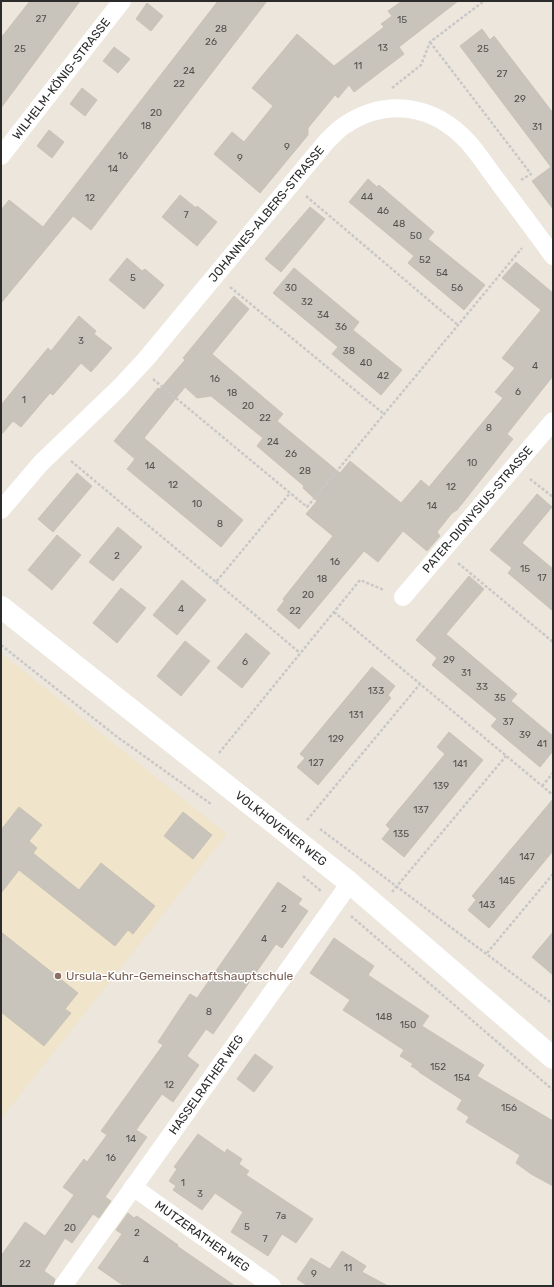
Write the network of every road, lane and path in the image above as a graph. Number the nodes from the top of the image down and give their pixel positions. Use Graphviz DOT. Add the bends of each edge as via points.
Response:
graph roads {
  1 [pos="122,1"];
  2 [pos="484,1"];
  3 [pos="430,42"];
  4 [pos="386,93"];
  5 [pos="1,156"];
  6 [pos="291,184"];
  7 [pos="505,192"];
  8 [pos="536,232"];
  9 [pos="553,256"];
  10 [pos="216,275"];
  11 [pos="458,325"];
  12 [pos="138,367"];
  13 [pos="384,414"];
  14 [pos="553,422"];
  15 [pos="55,448"];
  16 [pos="515,466"];
  17 [pos="290,493"];
  18 [pos="553,497"];
  19 [pos="1,510"];
  20 [pos="443,550"];
  21 [pos="216,582"];
  22 [pos="403,597"];
  23 [pos="1,607"];
  24 [pos="334,612"];
  25 [pos="553,642"];
  26 [pos="1,646"];
  27 [pos="300,653"];
  28 [pos="420,684"];
  29 [pos="219,753"];
  30 [pos="506,756"];
  31 [pos="553,773"];
  32 [pos="542,786"];
  33 [pos="553,796"];
  34 [pos="212,804"];
  35 [pos="307,820"];
  36 [pos="299,873"];
  37 [pos="553,874"];
  38 [pos="350,883"];
  39 [pos="398,886"];
  40 [pos="336,903"];
  41 [pos="487,953"];
  42 [pos="553,1058"];
  43 [pos="553,1090"];
  44 [pos="133,1187"];
  45 [pos="63,1286"];
  46 [pos="272,1286"];
  1 -- 5 [label="street, WILHELM-KÖNIG-STRASSE"];
  2 -- 3 [label="path"];
  3 -- 4 [label="path" via="421,65"];
  3 -- 7 [label="path" via="531,174"];
  6 -- 7 [label="street, JOHANNES-ALBERS-STRASSE" via="327,141 345,125 379,110 397,108 425,112 441,119 468,142"];
  6 -- 10 [label="street, JOHANNES-ALBERS-STRASSE"];
  6 -- 11 [label="path"];
  7 -- 8 [label="street, JOHANNES-ALBERS-STRASSE"];
  8 -- 9 [label="street, JOHANNES-ALBERS-STRASSE"];
  8 -- 11 [label="path"];
  10 -- 12 [label="street, JOHANNES-ALBERS-STRASSE"];
  10 -- 13 [label="path"];
  11 -- 13 [label="path"];
  12 -- 15 [label="street, JOHANNES-ALBERS-STRASSE"];
  12 -- 17 [label="path"];
  13 -- 17 [label="path" via="307,507"];
  14 -- 16 [label="street, PATER-DIONYSIUS-STRASSE"];
  15 -- 19 [label="street, JOHANNES-ALBERS-STRASSE"];
  15 -- 21 [label="path"];
  16 -- 18 [label="path"];
  16 -- 20 [label="street, PATER-DIONYSIUS-STRASSE"];
  17 -- 21 [label="path"];
  20 -- 22 [label="street, PATER-DIONYSIUS-STRASSE"];
  20 -- 25 [label="path"];
  21 -- 27 [label="path"];
  22 -- 24 [label="path" via="360,580"];
  23 -- 38 [label="street, VOLKHOVENER WEG"];
  24 -- 27 [label="path"];
  24 -- 28 [label="path"];
  26 -- 34 [label="path" via="116,736"];
  27 -- 29 [label="path"];
  28 -- 30 [label="path"];
  28 -- 35 [label="path"];
  30 -- 32 [label="path"];
  30 -- 39 [label="path"];
  31 -- 32 [label="path"];
  32 -- 33 [label="path"];
  36 -- 40 [label="path"];
  37 -- 41 [label="path"];
  38 -- 40 [label="street, HASSELRATHER WEG"];
  38 -- 42 [label="street, VOLKHOVENER WEG"];
  40 -- 43 [label="path"];
  40 -- 44 [label="street, HASSELRATHER WEG"];
  44 -- 45 [label="street, HASSELRATHER WEG"];
  44 -- 46 [label="street, MUTZERATHER WEG"];
}
